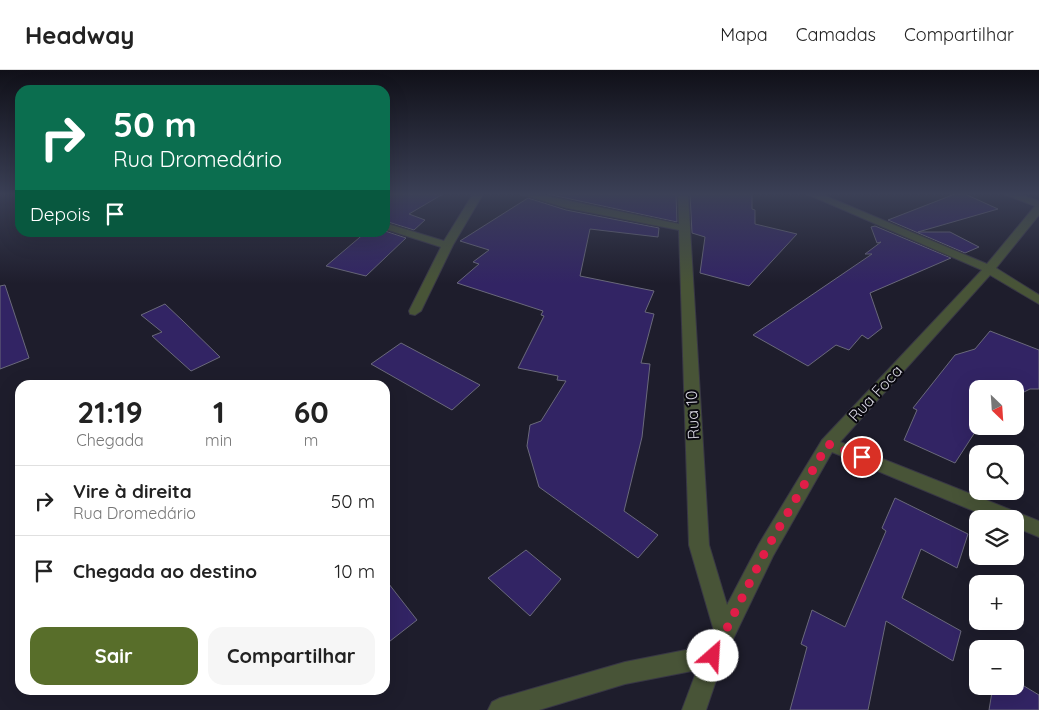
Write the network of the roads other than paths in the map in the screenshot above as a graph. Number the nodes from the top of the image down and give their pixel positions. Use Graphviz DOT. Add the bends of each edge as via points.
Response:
graph roads {
  1 [pos="460,224"];
  2 [pos="662,224"];
  3 [pos="683,224"];
  4 [pos="883,224"];
  5 [pos="1026,224"];
  6 [pos="390,228"];
  7 [pos="683,228"];
  8 [pos="447,245"];
  9 [pos="989,268"];
  10 [pos="1039,300"];
  11 [pos="415,311"];
  12 [pos="828,444"];
  13 [pos="993,510"];
  14 [pos="1024,523"];
  15 [pos="1039,529"];
  16 [pos="725,633"];
  17 [pos="713,656"];
  18 [pos="500,710"];
  19 [pos="694,710"];
  1 -- 8 [label="street"];
  2 -- 7 [label="street"];
  3 -- 7 [label="street, Rua 10"];
  4 -- 9 [label="street"];
  5 -- 9 [label="street, Rua Foca"];
  6 -- 8 [label="street"];
  7 -- 16 [label="street, Rua 10" via="699,545"];
  8 -- 11 [label="street"];
  9 -- 10 [label="street"];
  9 -- 12 [label="street, Rua Foca"];
  12 -- 13 [label="street"];
  12 -- 16 [label="street, Rua Foca" via="766,550"];
  14 -- 15 [label="street"];
  16 -- 17 [label="street, Rua Foca"];
  17 -- 18 [label="street" via="625,673"];
  17 -- 19 [label="street, Rua Foca"];
}
